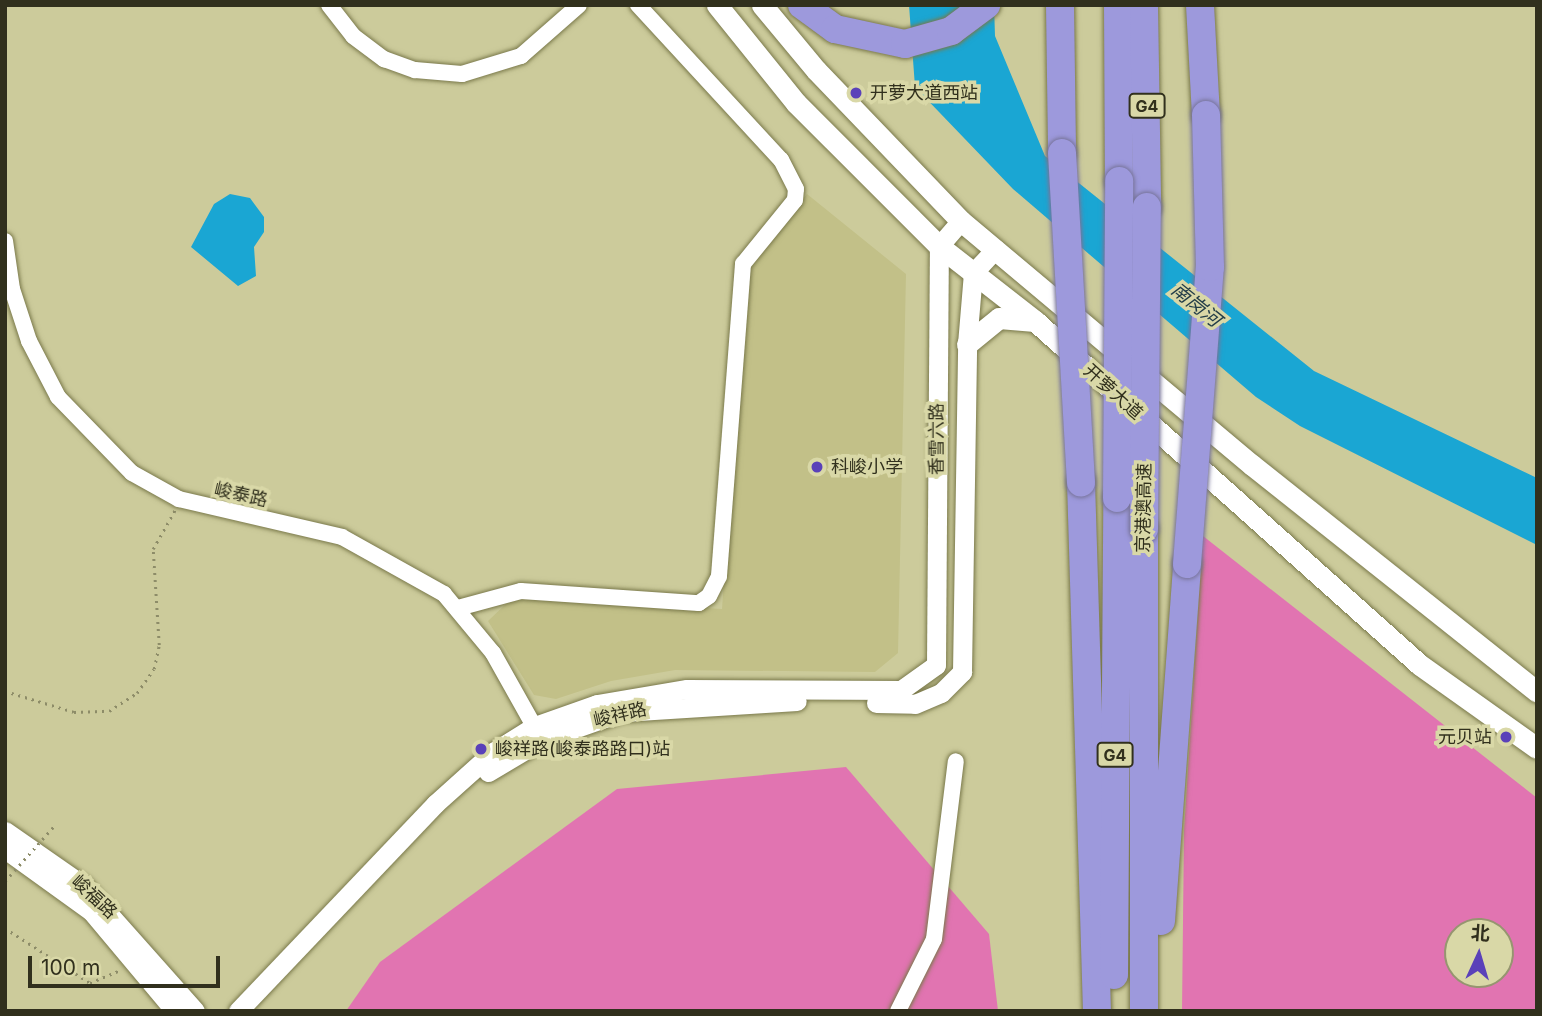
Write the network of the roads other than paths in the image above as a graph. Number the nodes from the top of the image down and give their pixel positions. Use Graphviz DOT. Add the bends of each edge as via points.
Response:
graph roads {
  1 [pos="329,5"];
  2 [pos="579,5"];
  3 [pos="638,5"];
  4 [pos="717,5"];
  5 [pos="762,5"];
  6 [pos="802,5"];
  7 [pos="986,5"];
  8 [pos="1060,5"];
  9 [pos="1068,5"];
  10 [pos="1118,5"];
  11 [pos="1144,5"];
  12 [pos="1191,5"];
  13 [pos="1200,5"];
  14 [pos="1199,41"];
  15 [pos="1063,44"];
  16 [pos="961,221"];
  17 [pos="5,241"];
  18 [pos="939,246"];
  19 [pos="995,249"];
  20 [pos="973,272"];
  21 [pos="1035,321"];
  22 [pos="967,344"];
  23 [pos="458,608"];
  24 [pos="936,665"];
  25 [pos="962,672"];
  26 [pos="1537,692"];
  27 [pos="538,733"];
  28 [pos="1537,748"];
  29 [pos="956,761"];
  30 [pos="5,831"];
  31 [pos="5,849"];
  32 [pos="174,1011"];
  33 [pos="195,1011"];
  34 [pos="238,1011"];
  35 [pos="256,1011"];
  36 [pos="898,1011"];
  37 [pos="1097,1011"];
  38 [pos="1114,1011"];
  39 [pos="1144,1011"];
  40 [pos="1157,1011"];
  1 -- 2 [label="street" via="353,36 384,59 427,72 462,75 521,56"];
  3 -- 23 [label="street" via="781,160 796,189 795,201 743,264 719,576 709,596 699,603 521,591"];
  4 -- 18 [label="main road, 开萝大道" via="796,103"];
  5 -- 16 [label="main road, 开萝大道" via="816,70"];
  6 -- 7 [label="highway" via="835,29 905,44 951,31"];
  8 -- 15 [label="highway"];
  9 -- 15 [label="highway"];
  10 -- 38 [label="highway, 京港澳高速 / G4, bridge"];
  11 -- 39 [label="highway, 京港澳高速 / G4, bridge"];
  12 -- 14 [label="highway"];
  13 -- 14 [label="highway"];
  14 -- 40 [label="highway, bridge" via="1210,267 1165,816"];
  15 -- 37 [label="highway, bridge" via="1062,153 1081,481"];
  16 -- 18 [label="street"];
  16 -- 19 [label="main road, 开萝大道"];
  17 -- 23 [label="street, 峻泰路" via="12,289 29,341 58,397 132,472 180,499 355,542 444,594"];
  18 -- 20 [label="main road, 开萝大道"];
  18 -- 24 [label="street, 香雪六路"];
  19 -- 20 [label="street"];
  19 -- 26 [label="main road, 开萝大道" via="1252,465"];
  20 -- 21 [label="main road, 开萝大道"];
  20 -- 22 [label="street, 香雪六路"];
  21 -- 22 [label="main road" via="999,318"];
  21 -- 28 [label="main road, 开萝大道" via="1333,592 1420,665"];
  22 -- 25 [label="street, 香雪六路"];
  23 -- 27 [label="street, 峻泰路" via="493,653"];
  24 -- 27 [label="street, 峻祥路" via="901,690 687,689 597,704"];
  25 -- 27 [label="street, 峻祥路" via="941,693 915,704 667,705"];
  27 -- 34 [label="street, 峻祥路" via="493,752 435,804"];
  27 -- 35 [label="street, 峻祥路" via="436,815"];
  29 -- 36 [label="street" via="934,939"];
  30 -- 33 [label="street, 峻福路" via="93,895"];
  31 -- 32 [label="street, 峻福路" via="91,911"];
}
